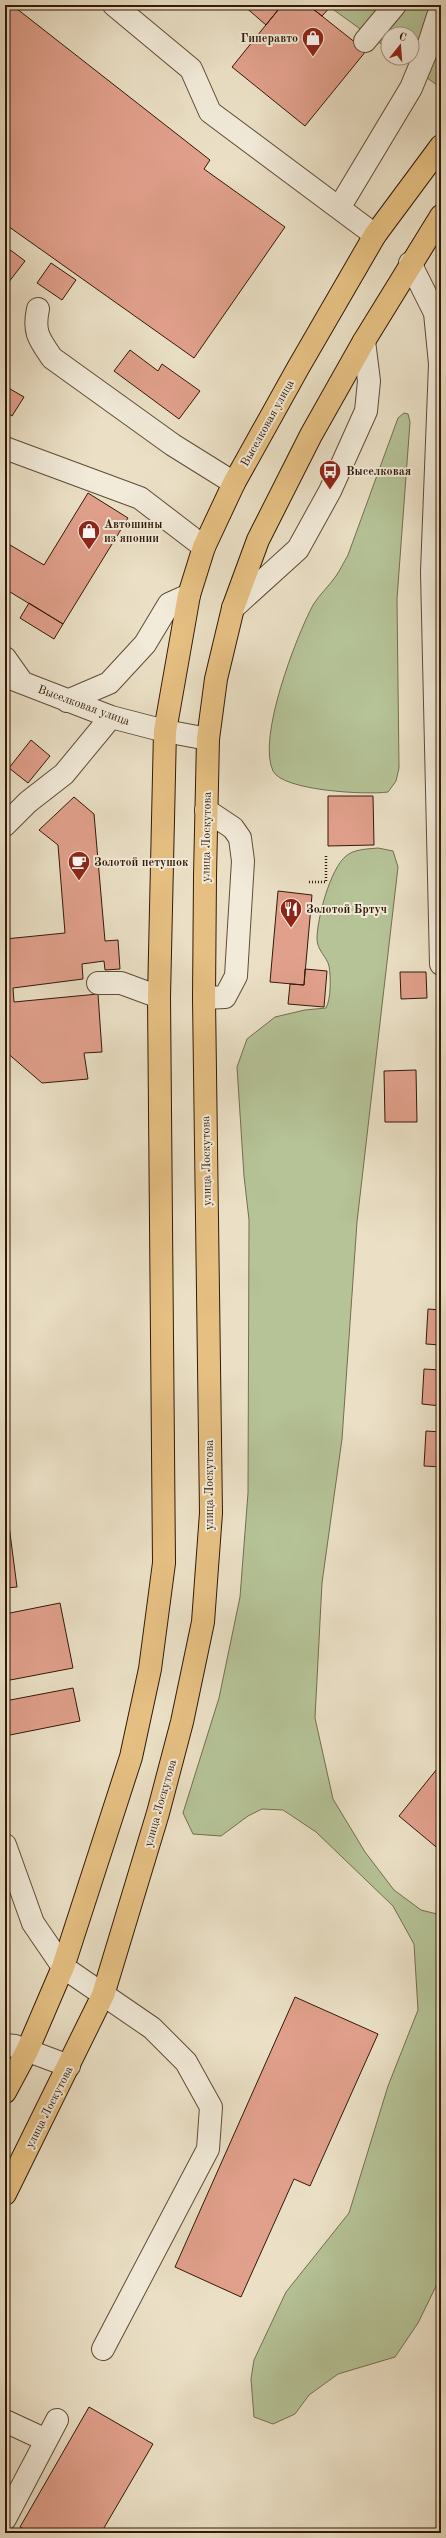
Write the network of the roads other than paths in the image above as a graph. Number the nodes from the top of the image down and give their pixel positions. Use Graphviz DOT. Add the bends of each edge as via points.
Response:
graph roads {
  1 [pos="114,5"];
  2 [pos="395,5"];
  3 [pos="441,6"];
  4 [pos="365,41"];
  5 [pos="441,146"];
  6 [pos="339,208"];
  7 [pos="441,216"];
  8 [pos="375,235"];
  9 [pos="410,263"];
  10 [pos="38,309"];
  11 [pos="364,341"];
  12 [pos="5,448"];
  13 [pos="234,483"];
  14 [pos="204,547"];
  15 [pos="189,595"];
  16 [pos="233,608"];
  17 [pos="5,658"];
  18 [pos="14,679"];
  19 [pos="67,700"];
  20 [pos="111,717"];
  21 [pos="165,731"];
  22 [pos="208,739"];
  23 [pos="206,810"];
  24 [pos="5,825"];
  25 [pos="439,860"];
  26 [pos="441,964"];
  27 [pos="98,983"];
  28 [pos="159,997"];
  29 [pos="204,998"];
  30 [pos="5,1845"];
  31 [pos="63,1967"];
  32 [pos="103,1996"];
  33 [pos="5,2044"];
  34 [pos="27,2051"];
  35 [pos="69,2066"];
  36 [pos="5,2092"];
  37 [pos="5,2194"];
  38 [pos="103,2349"];
  39 [pos="57,2420"];
  40 [pos="5,2421"];
  41 [pos="46,2440"];
  42 [pos="5,2519"];
  1 -- 6 [label="street" via="191,69 210,112"];
  2 -- 4 [label="street"];
  3 -- 6 [label="street" via="411,88"];
  5 -- 8 [label="main road, Выселковая улица"];
  6 -- 8 [label="street"];
  7 -- 9 [label="main road"];
  8 -- 13 [label="main road, Выселковая улица"];
  9 -- 11 [label="main road"];
  9 -- 25 [label="street" via="435,313 440,364 432,572"];
  10 -- 13 [label="street" via="34,326 40,341 52,358 174,445"];
  11 -- 16 [label="main road" via="311,435 258,540"];
  11 -- 16 [label="street" via="369,381 366,411 330,491 298,549"];
  12 -- 14 [label="street" via="140,498"];
  13 -- 14 [label="main road, Выселковая улица"];
  14 -- 15 [label="main road, Выселковая улица"];
  15 -- 19 [label="street" via="170,604 145,644 109,683"];
  15 -- 21 [label="main road, Выселковая улица"];
  16 -- 22 [label="main road" via="216,679"];
  17 -- 18 [label="street"];
  18 -- 19 [label="street, Выселковая улица"];
  19 -- 20 [label="street, Выселковая улица"];
  20 -- 21 [label="street, Выселковая улица"];
  20 -- 24 [label="street" via="64,774 28,802"];
  21 -- 22 [label="street, Выселковая улица"];
  21 -- 28 [label="main road"];
  22 -- 23 [label="main road, улица Лоскутова"];
  23 -- 29 [label="main road, улица Лоскутова"];
  23 -- 29 [label="street" via="234,828 240,838 243,861 236,976 225,997"];
  25 -- 26 [label="street"];
  27 -- 28 [label="street" via="121,983"];
  28 -- 31 [label="main road" via="164,1563 150,1669 131,1757"];
  29 -- 32 [label="main road, улица Лоскутова" via="211,1513 203,1622 182,1722 158,1814"];
  30 -- 31 [label="street" via="33,1923"];
  31 -- 32 [label="street"];
  31 -- 34 [label="main road"];
  32 -- 35 [label="main road, улица Лоскутова"];
  32 -- 38 [label="street" via="152,2028 186,2062 211,2107 208,2149"];
  33 -- 34 [label="street"];
  34 -- 35 [label="street"];
  34 -- 36 [label="main road"];
  35 -- 37 [label="main road, улица Лоскутова"];
  39 -- 41 [label="street"];
  40 -- 41 [label="street"];
  41 -- 42 [label="street"];
}
